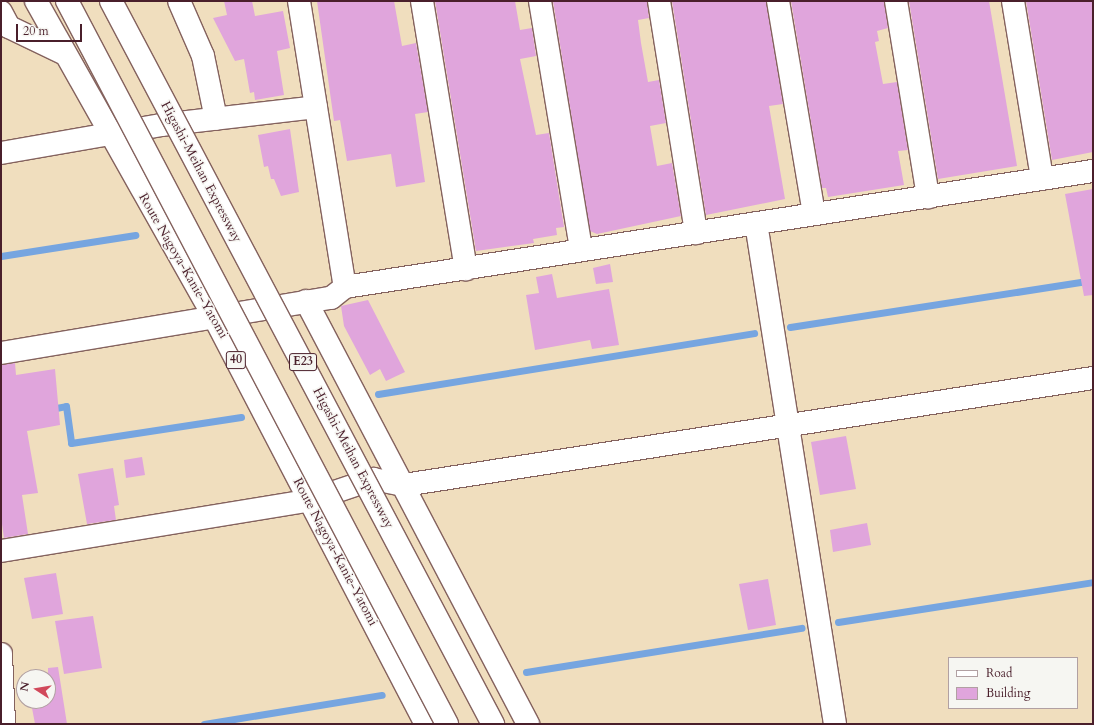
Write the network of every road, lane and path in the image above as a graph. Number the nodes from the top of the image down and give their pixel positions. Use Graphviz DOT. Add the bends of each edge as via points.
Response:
graph roads {
  1 [pos="36,1"];
  2 [pos="66,1"];
  3 [pos="111,1"];
  4 [pos="179,1"];
  5 [pos="299,1"];
  6 [pos="422,1"];
  7 [pos="540,1"];
  8 [pos="659,1"];
  9 [pos="778,1"];
  10 [pos="896,1"];
  11 [pos="1014,1"];
  12 [pos="1,12"];
  13 [pos="63,53"];
  14 [pos="316,107"];
  15 [pos="216,119"];
  16 [pos="109,136"];
  17 [pos="1,153"];
  18 [pos="1093,171"];
  19 [pos="1042,179"];
  20 [pos="928,196"];
  21 [pos="814,214"];
  22 [pos="756,223"];
  23 [pos="696,233"];
  24 [pos="581,250"];
  25 [pos="466,269"];
  26 [pos="345,287"];
  27 [pos="306,301"];
  28 [pos="213,315"];
  29 [pos="1,353"];
  30 [pos="1093,378"];
  31 [pos="786,426"];
  32 [pos="404,485"];
  33 [pos="308,501"];
  34 [pos="1,551"];
  35 [pos="1,654"];
  36 [pos="4,724"];
  37 [pos="426,724"];
  38 [pos="447,724"];
  39 [pos="493,724"];
  40 [pos="528,724"];
  41 [pos="835,724"];
  1 -- 13 [label="main road, Route Nagoya-Kanie-Yatomi / 40"];
  2 -- 38 [label="main road, bridge"];
  3 -- 39 [label="main road, Higashi-Meihan Expressway / E23, bridge"];
  4 -- 15 [label="main road" via="203,56"];
  5 -- 14 [label="main road"];
  6 -- 25 [label="main road"];
  7 -- 24 [label="main road"];
  8 -- 23 [label="main road"];
  9 -- 21 [label="main road"];
  10 -- 20 [label="main road"];
  11 -- 19 [label="main road"];
  12 -- 13 [label="main road" via="9,27"];
  13 -- 16 [label="main road, Route Nagoya-Kanie-Yatomi / 40"];
  14 -- 15 [label="main road"];
  14 -- 26 [label="main road"];
  15 -- 16 [label="main road"];
  16 -- 17 [label="main road"];
  16 -- 28 [label="main road, Route Nagoya-Kanie-Yatomi / 40"];
  18 -- 19 [label="main road"];
  19 -- 20 [label="main road"];
  20 -- 21 [label="main road"];
  21 -- 22 [label="main road"];
  22 -- 23 [label="main road"];
  22 -- 31 [label="main road"];
  23 -- 24 [label="main road"];
  24 -- 25 [label="main road"];
  25 -- 26 [label="main road"];
  26 -- 27 [label="main road" via="331,298"];
  27 -- 28 [label="main road"];
  27 -- 32 [label="main road"];
  28 -- 29 [label="main road" via="196,323"];
  28 -- 33 [label="main road, Route Nagoya-Kanie-Yatomi / 40"];
  30 -- 31 [label="main road"];
  31 -- 32 [label="main road"];
  31 -- 41 [label="main road"];
  32 -- 33 [label="main road" via="373,478"];
  32 -- 40 [label="main road"];
  33 -- 34 [label="main road"];
  33 -- 37 [label="main road, Route Nagoya-Kanie-Yatomi / 40"];
  35 -- 36 [label="main road"];
}
